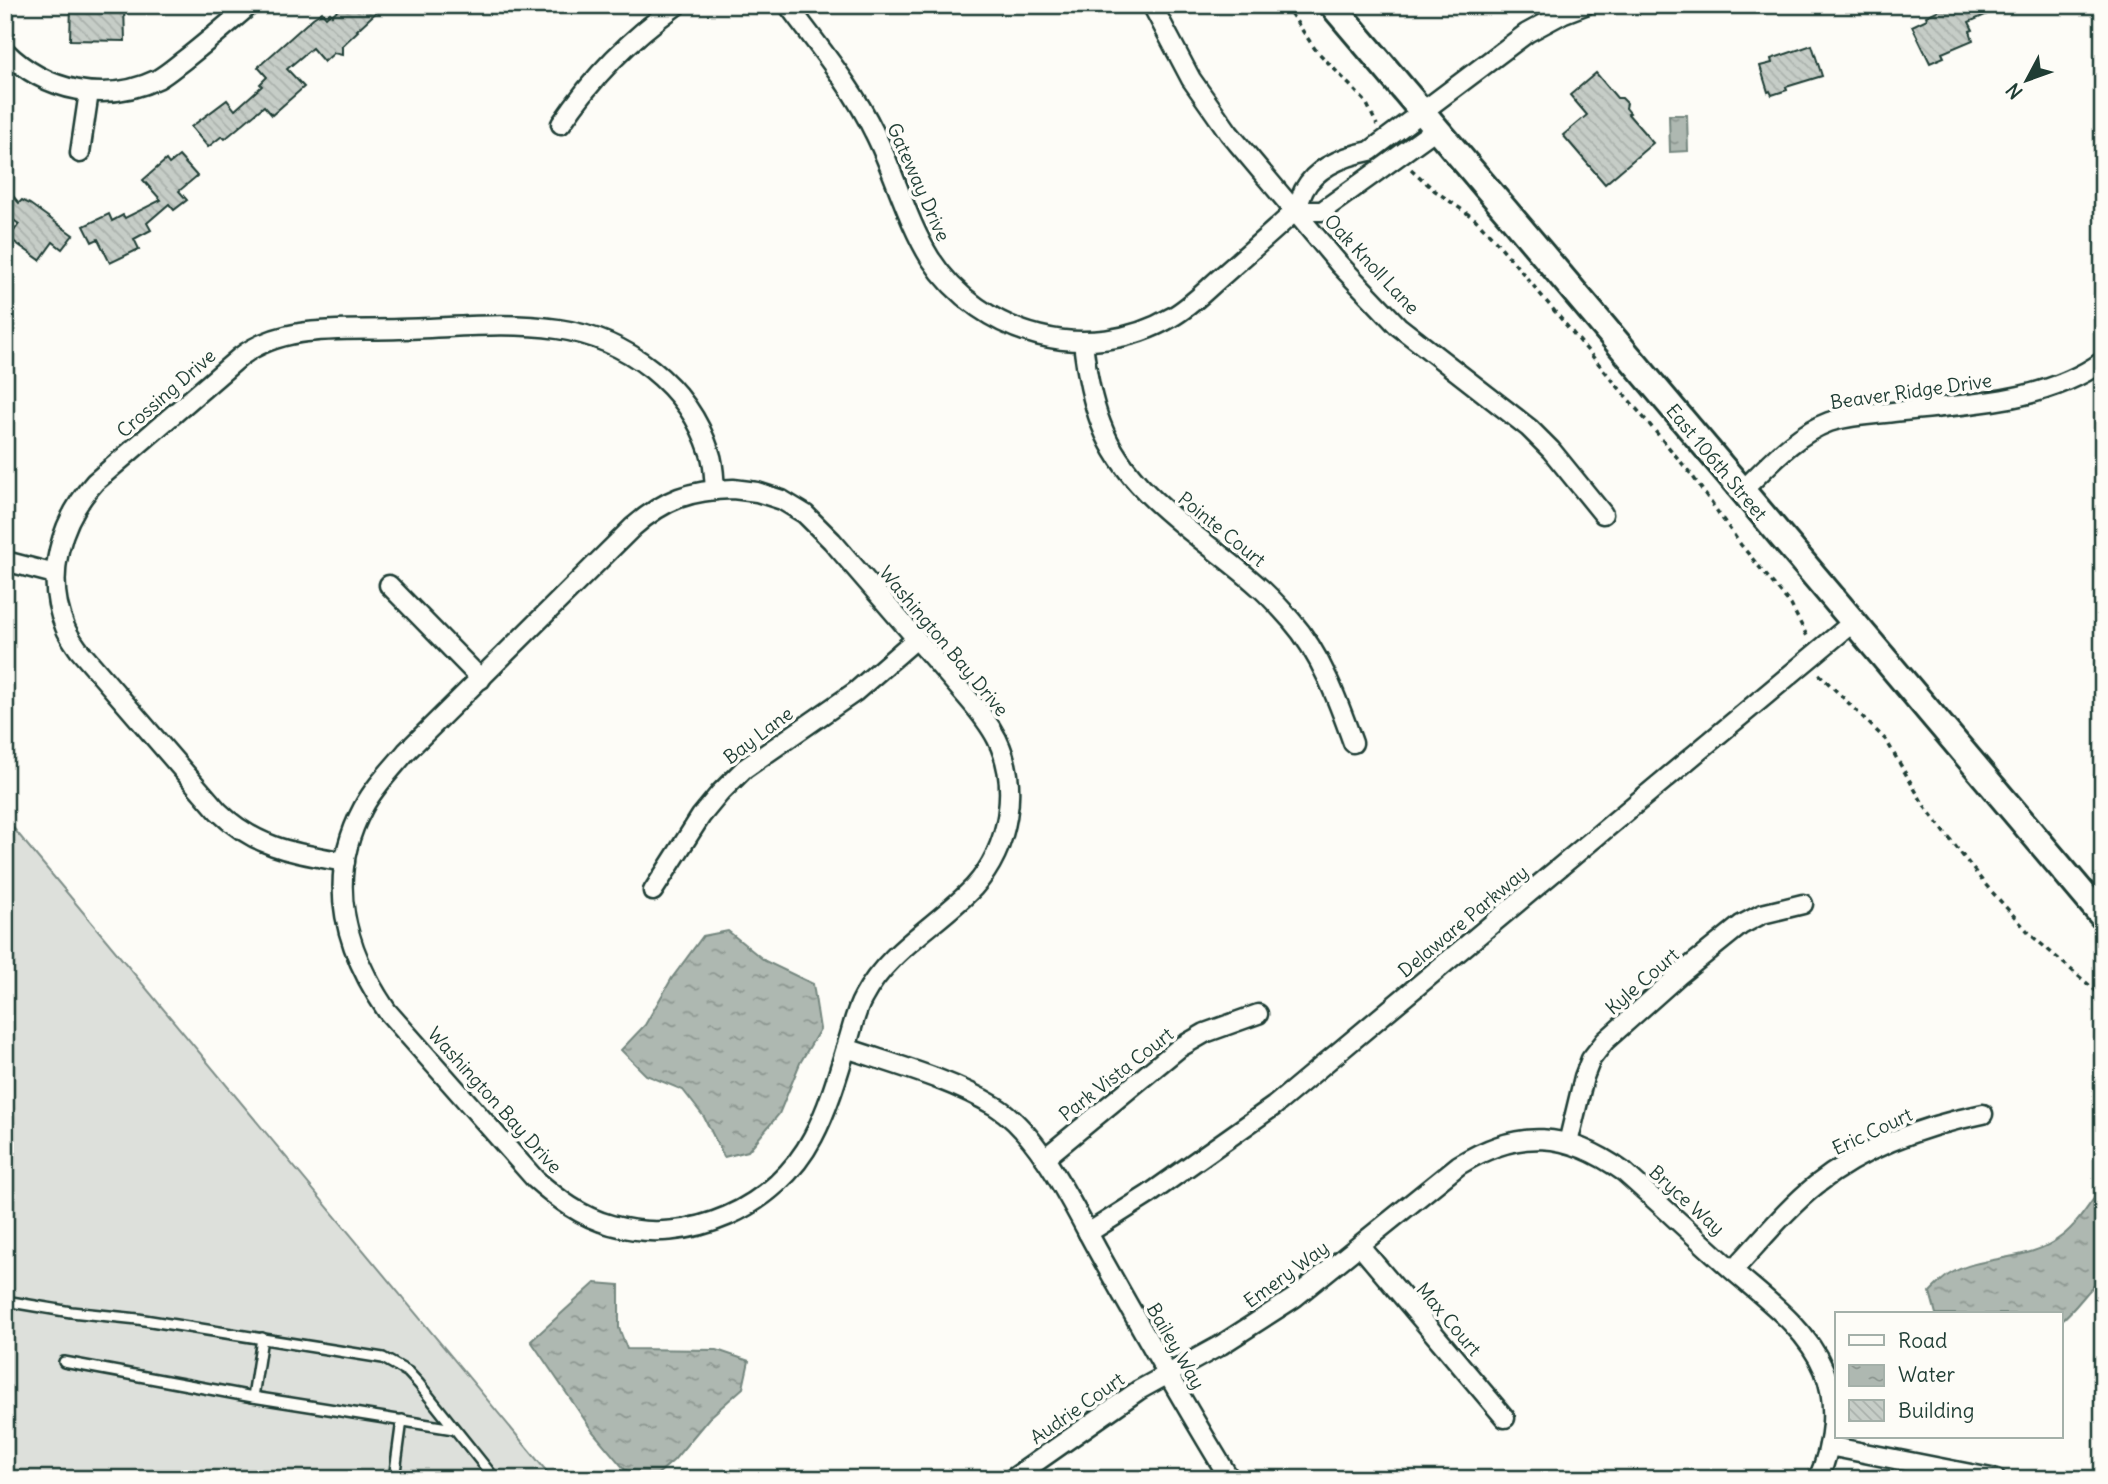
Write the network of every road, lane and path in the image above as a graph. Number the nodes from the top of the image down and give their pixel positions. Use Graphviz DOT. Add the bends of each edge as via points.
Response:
graph roads {
  1 [pos="250,5"];
  2 [pos="677,5"];
  3 [pos="788,5"];
  4 [pos="1152,5"];
  5 [pos="1285,5"];
  6 [pos="1332,5"];
  7 [pos="1585,5"];
  8 [pos="5,51"];
  9 [pos="89,92"];
  10 [pos="1429,121"];
  11 [pos="561,124"];
  12 [pos="1386,139"];
  13 [pos="80,153"];
  14 [pos="1400,154"];
  15 [pos="1295,211"];
  16 [pos="1083,342"];
  17 [pos="2103,361"];
  18 [pos="715,489"];
  19 [pos="1742,491"];
  20 [pos="1603,514"];
  21 [pos="5,561"];
  22 [pos="55,574"];
  23 [pos="388,585"];
  24 [pos="1852,623"];
  25 [pos="916,639"];
  26 [pos="1808,640"];
  27 [pos="1819,674"];
  28 [pos="481,679"];
  29 [pos="1353,743"];
  30 [pos="345,863"];
  31 [pos="653,891"];
  32 [pos="1803,904"];
  33 [pos="2103,917"];
  34 [pos="2103,997"];
  35 [pos="1258,1014"];
  36 [pos="846,1048"];
  37 [pos="1983,1114"];
  38 [pos="1568,1143"];
  39 [pos="1045,1158"];
  40 [pos="1420,1195"];
  41 [pos="1088,1233"];
  42 [pos="1360,1246"];
  43 [pos="1733,1270"];
  44 [pos="6,1301"];
  45 [pos="5,1316"];
  46 [pos="262,1338"];
  47 [pos="64,1362"];
  48 [pos="1168,1374"];
  49 [pos="253,1397"];
  50 [pos="1505,1418"];
  51 [pos="402,1420"];
  52 [pos="454,1429"];
  53 [pos="1829,1446"];
  54 [pos="394,1479"];
  55 [pos="495,1479"];
  56 [pos="1012,1479"];
  57 [pos="1230,1479"];
  58 [pos="1818,1479"];
  59 [pos="1996,1479"];
  1 -- 9 [label="street" via="158,79 130,89"];
  2 -- 11 [label="street" via="617,54"];
  3 -- 16 [label="street, Gateway Drive" via="874,131 929,257 944,276 980,310 1010,327 1046,339"];
  4 -- 15 [label="street, Oak Knoll Lane" via="1191,79 1229,133"];
  5 -- 12 [label="path" via="1315,49 1366,102"];
  6 -- 10 [label="main road, East 106th Street"];
  7 -- 10 [label="street" via="1527,33"];
  8 -- 9 [label="street" via="39,77"];
  9 -- 13 [label="street"];
  10 -- 12 [label="street, Gateway Drive"];
  10 -- 14 [label="street"];
  10 -- 19 [label="main road, East 106th Street"];
  12 -- 15 [label="street, Gateway Drive" via="1370,151 1343,157 1318,173"];
  14 -- 15 [label="street" via="1322,211"];
  14 -- 26 [label="path" via="1413,172 1495,240 1692,474 1741,545 1791,605"];
  15 -- 16 [label="street, Gateway Drive" via="1171,318 1117,338"];
  15 -- 20 [label="street, Oak Knoll Lane" via="1390,317 1529,428"];
  16 -- 29 [label="street, Pointe Court" via="1101,426 1113,449 1148,495 1260,587 1293,622 1330,685"];
  17 -- 19 [label="street, Beaver Ridge Drive" via="2074,378 2025,395 1829,422 1787,448"];
  18 -- 22 [label="street, Crossing Drive" via="711,455 678,394 648,366 592,336 528,326 290,333 246,352 95,482 70,519 60,542"];
  18 -- 25 [label="street, Washington Bay Drive" via="757,492 805,514"];
  18 -- 28 [label="street, Washington Bay Drive" via="671,499 651,511"];
  19 -- 24 [label="main road, East 106th Street"];
  21 -- 22 [label="street"];
  22 -- 30 [label="street, Crossing Drive" via="65,627 79,650 218,811 266,845"];
  23 -- 28 [label="street"];
  24 -- 33 [label="main road, East 106th Street"];
  24 -- 41 [label="street, Delaware Parkway" via="1274,1106"];
  25 -- 31 [label="street, Bay Lane" via="855,692 744,769 701,816"];
  25 -- 36 [label="street, Washington Bay Drive" via="987,721 998,741 1009,817 996,855 973,887 876,976 861,1000"];
  27 -- 34 [label="path" via="1886,740 1925,807 1984,883 2032,936"];
  28 -- 30 [label="street, Washington Bay Drive" via="381,780 363,807"];
  30 -- 36 [label="street, Washington Bay Drive" via="342,902 348,933 362,969 387,1011 535,1179 560,1200 611,1225 640,1230 692,1228 744,1209 766,1194 785,1178 813,1137"];
  32 -- 38 [label="street, Kyle Court" via="1762,914 1741,925 1605,1041 1584,1077"];
  35 -- 39 [label="street, Park Vista Court" via="1179,1048"];
  36 -- 39 [label="street, Bailey Way" via="944,1082 997,1107"];
  37 -- 43 [label="street, Eric Court" via="1901,1137 1837,1170 1807,1193"];
  38 -- 40 [label="street, Bryce Way" via="1532,1139 1483,1150"];
  38 -- 43 [label="street, Bryce Way" via="1624,1172"];
  39 -- 41 [label="street, Bailey Way"];
  40 -- 42 [label="street, Emery Way"];
  41 -- 48 [label="street, Bailey Way"];
  42 -- 48 [label="street, Emery Way" via="1272,1312"];
  42 -- 50 [label="street, Max Court"];
  43 -- 53 [label="street, Bryce Way" via="1784,1316 1813,1350 1830,1396"];
  44 -- 45 [label="lane"];
  44 -- 46 [label="lane"];
  46 -- 49 [label="lane"];
  46 -- 52 [label="lane" via="383,1358 408,1373"];
  47 -- 49 [label="lane"];
  48 -- 56 [label="street, Audrie Court"];
  48 -- 57 [label="street, Bailey Way"];
  49 -- 51 [label="lane"];
  51 -- 52 [label="lane"];
  51 -- 54 [label="lane"];
  52 -- 55 [label="lane"];
  53 -- 58 [label="street, Bryce Way"];
  53 -- 59 [label="street"];
}
